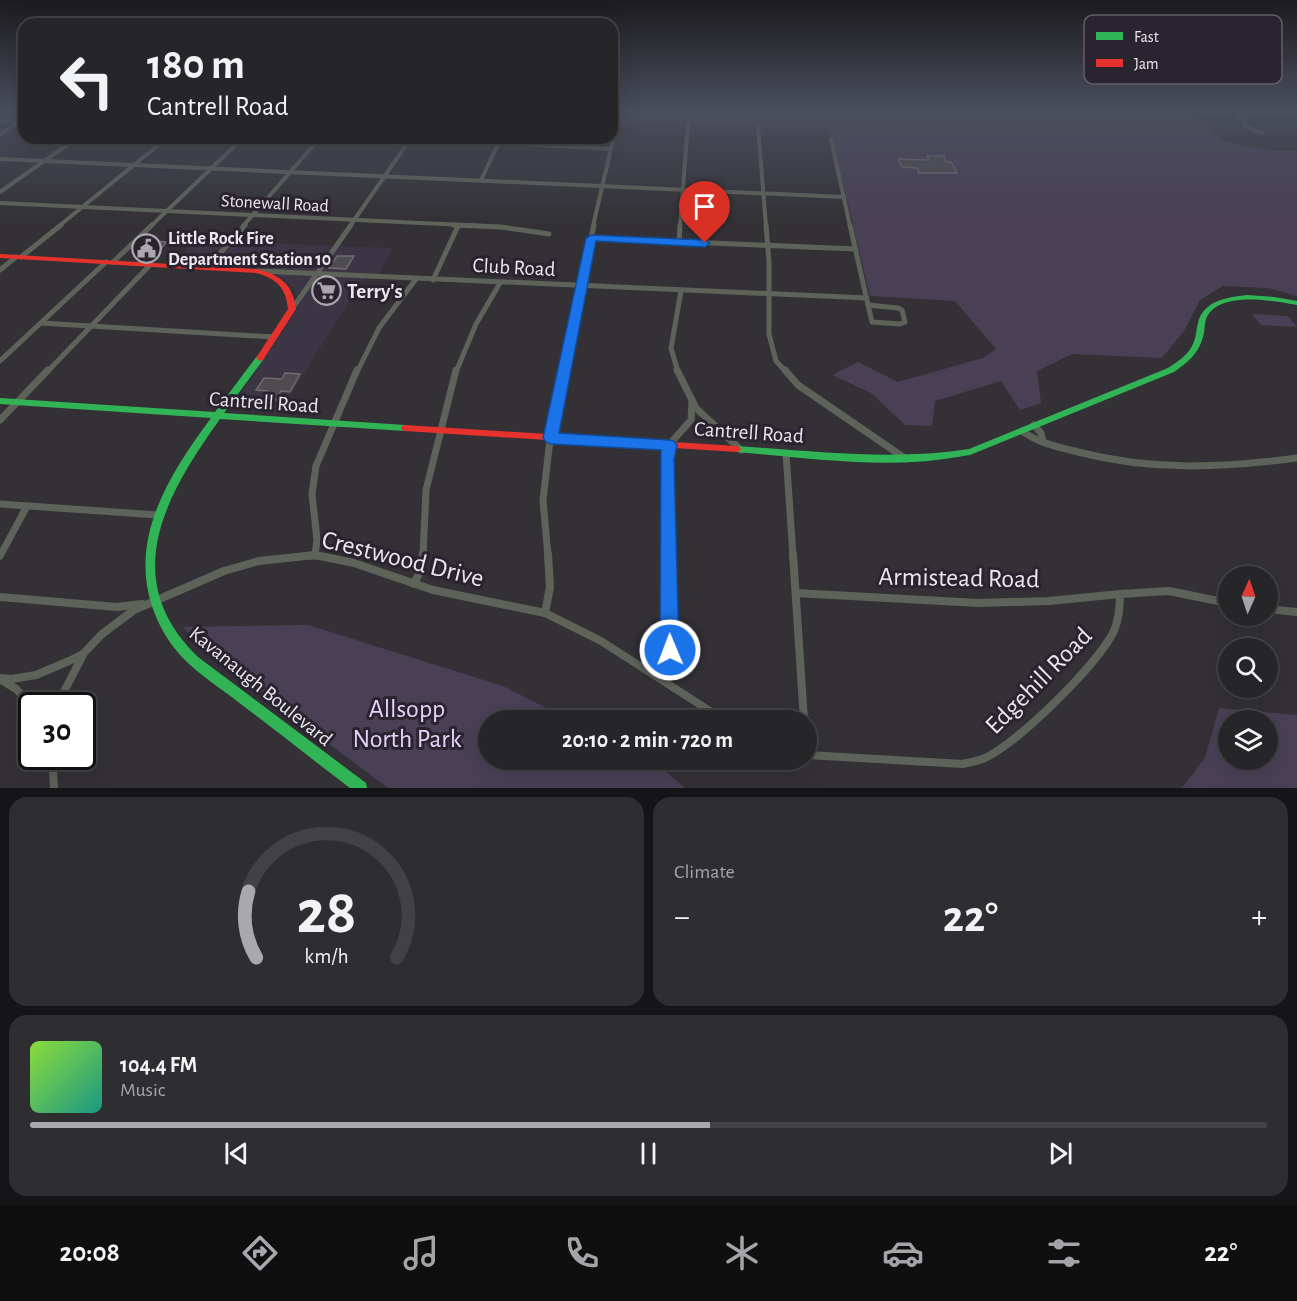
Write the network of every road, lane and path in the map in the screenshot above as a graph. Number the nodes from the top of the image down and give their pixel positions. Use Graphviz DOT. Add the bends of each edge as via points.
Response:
graph roads {
  1 [pos="65,147"];
  2 [pos="156,147"];
  3 [pos="234,147"];
  4 [pos="313,147"];
  5 [pos="405,147"];
  6 [pos="497,147"];
  7 [pos="557,147"];
  8 [pos="686,147"];
  9 [pos="759,147"];
  10 [pos="833,147"];
  11 [pos="611,149"];
  12 [pos="0,159"];
  13 [pos="45,161"];
  14 [pos="134,165"];
  15 [pos="212,168"];
  16 [pos="291,172"];
  17 [pos="386,176"];
  18 [pos="481,180"];
  19 [pos="602,187"];
  20 [pos="683,190"];
  21 [pos="0,192"];
  22 [pos="763,193"];
  23 [pos="844,196"];
  24 [pos="0,203"];
  25 [pos="81,207"];
  26 [pos="166,212"];
  27 [pos="252,216"];
  28 [pos="354,221"];
  29 [pos="458,226"];
  30 [pos="549,234"];
  31 [pos="591,238"];
  32 [pos="679,242"];
  33 [pos="768,245"];
  34 [pos="855,249"];
  35 [pos="0,256"];
  36 [pos="19,257"];
  37 [pos="109,262"];
  38 [pos="151,264"];
  39 [pos="208,267"];
  40 [pos="0,270"];
  41 [pos="257,271"];
  42 [pos="318,273"];
  43 [pos="416,279"];
  44 [pos="433,280"];
  45 [pos="500,283"];
  46 [pos="581,286"];
  47 [pos="681,291"];
  48 [pos="770,294"];
  49 [pos="867,298"];
  50 [pos="1297,303"];
  51 [pos="868,305"];
  52 [pos="292,309"];
  53 [pos="41,323"];
  54 [pos="91,326"];
  55 [pos="274,337"];
  56 [pos="0,361"];
  57 [pos="692,400"];
  58 [pos="0,401"];
  59 [pos="18,402"];
  60 [pos="218,417"];
  61 [pos="0,420"];
  62 [pos="334,425"];
  63 [pos="1034,425"];
  64 [pos="440,431"];
  65 [pos="1022,431"];
  66 [pos="551,438"];
  67 [pos="1043,442"];
  68 [pos="669,445"];
  69 [pos="741,450"];
  70 [pos="786,453"];
  71 [pos="1297,458"];
  72 [pos="906,460"];
  73 [pos="0,504"];
  74 [pos="27,506"];
  75 [pos="158,515"];
  76 [pos="315,555"];
  77 [pos="0,556"];
  78 [pos="414,584"];
  79 [pos="796,593"];
  80 [pos="1120,594"];
  81 [pos="0,597"];
  82 [pos="155,601"];
  83 [pos="1218,601"];
  84 [pos="1278,610"];
  85 [pos="1297,612"];
  86 [pos="545,613"];
  87 [pos="84,654"];
  88 [pos="660,677"];
  89 [pos="0,679"];
  90 [pos="19,692"];
  91 [pos="63,692"];
  92 [pos="709,710"];
  93 [pos="803,710"];
  94 [pos="817,756"];
  95 [pos="53,770"];
  96 [pos="54,788"];
  97 [pos="361,788"];
  1 -- 13 [label="street"];
  2 -- 14 [label="street"];
  3 -- 15 [label="street"];
  4 -- 16 [label="street"];
  5 -- 17 [label="street"];
  6 -- 18 [label="street"];
  7 -- 11 [label="street"];
  8 -- 20 [label="street"];
  9 -- 22 [label="street"];
  10 -- 23 [label="street"];
  11 -- 19 [label="street"];
  12 -- 13 [label="street"];
  13 -- 14 [label="street"];
  13 -- 21 [label="street"];
  14 -- 15 [label="street"];
  14 -- 25 [label="street"];
  15 -- 16 [label="street"];
  15 -- 26 [label="street"];
  16 -- 17 [label="street"];
  16 -- 27 [label="street"];
  17 -- 18 [label="street"];
  17 -- 28 [label="street"];
  18 -- 19 [label="street"];
  19 -- 20 [label="street"];
  19 -- 31 [label="street"];
  20 -- 22 [label="street"];
  20 -- 32 [label="street"];
  22 -- 23 [label="street"];
  22 -- 33 [label="street"];
  23 -- 34 [label="street"];
  24 -- 25 [label="street, Stonewall Road"];
  25 -- 26 [label="street, Stonewall Road"];
  25 -- 36 [label="street"];
  26 -- 27 [label="street, Stonewall Road"];
  26 -- 37 [label="street"];
  27 -- 28 [label="street, Stonewall Road"];
  27 -- 39 [label="street"];
  28 -- 29 [label="street, Stonewall Road"];
  28 -- 42 [label="street"];
  29 -- 30 [label="street, Stonewall Road"];
  29 -- 44 [label="street"];
  31 -- 32 [label="street"];
  31 -- 46 [label="street"];
  32 -- 33 [label="street"];
  33 -- 34 [label="street"];
  33 -- 48 [label="street"];
  34 -- 49 [label="street"];
  35 -- 36 [label="main road"];
  36 -- 37 [label="main road"];
  36 -- 40 [label="street"];
  37 -- 38 [label="main road"];
  37 -- 53 [label="street"];
  38 -- 39 [label="main road"];
  38 -- 54 [label="street"];
  39 -- 41 [label="main road"];
  41 -- 42 [label="street, Club Road"];
  41 -- 52 [label="main road" via="286,285"];
  42 -- 43 [label="street, Club Road"];
  42 -- 52 [label="street"];
  43 -- 44 [label="street, Club Road"];
  43 -- 62 [label="street" via="379,327 353,376"];
  44 -- 45 [label="street, Club Road"];
  45 -- 46 [label="street, Club Road"];
  45 -- 64 [label="street" via="462,355"];
  46 -- 47 [label="street, Club Road"];
  46 -- 66 [label="street"];
  47 -- 48 [label="street, Club Road"];
  47 -- 57 [label="street" via="671,348"];
  48 -- 49 [label="street, Club Road"];
  48 -- 72 [label="street" via="770,340 776,361 788,375"];
  49 -- 51 [label="street"];
  50 -- 63 [label="main road, Cantrell Road" via="1253,298 1221,303 1204,316 1195,348 1182,363"];
  51 -- 51 [label="street" via="898,308 905,322 872,322"];
  52 -- 55 [label="main road, Kavanaugh Boulevard"];
  53 -- 54 [label="street"];
  53 -- 56 [label="street"];
  54 -- 55 [label="street"];
  54 -- 59 [label="street"];
  55 -- 60 [label="main road, Kavanaugh Boulevard"];
  57 -- 68 [label="street" via="691,420"];
  57 -- 69 [label="street"];
  58 -- 59 [label="main road, Cantrell Road"];
  59 -- 60 [label="main road, Cantrell Road"];
  59 -- 61 [label="street"];
  60 -- 62 [label="main road, Cantrell Road"];
  60 -- 75 [label="main road, Kavanaugh Boulevard"];
  62 -- 64 [label="main road, Cantrell Road"];
  62 -- 76 [label="street" via="314,471 313,513 318,539"];
  63 -- 65 [label="main road, Cantrell Road"];
  63 -- 67 [label="street"];
  64 -- 66 [label="main road, Cantrell Road"];
  64 -- 78 [label="street" via="426,490 422,567"];
  65 -- 67 [label="street"];
  65 -- 72 [label="main road, Cantrell Road" via="955,456"];
  66 -- 68 [label="main road, Cantrell Road"];
  66 -- 86 [label="street" via="543,503 550,591"];
  67 -- 71 [label="street" via="1119,462 1164,468 1236,467"];
  68 -- 69 [label="main road, Cantrell Road"];
  68 -- 88 [label="street" via="670,650"];
  69 -- 70 [label="main road, Cantrell Road"];
  70 -- 72 [label="main road, Cantrell Road"];
  70 -- 79 [label="street"];
  73 -- 74 [label="street"];
  74 -- 75 [label="street"];
  74 -- 77 [label="street"];
  75 -- 82 [label="main road, Kavanaugh Boulevard" via="149,560"];
  76 -- 78 [label="street, Crestwood Drive" via="354,563"];
  76 -- 82 [label="street, Crestwood Drive" via="242,565"];
  78 -- 86 [label="street, Crestwood Drive"];
  79 -- 80 [label="street, Armistead Road" via="955,602 1040,602"];
  79 -- 93 [label="street"];
  80 -- 83 [label="street" via="1169,591"];
  80 -- 94 [label="street, Edgehill Road" via="1113,633 1090,665 986,758 963,764"];
  81 -- 82 [label="street" via="117,607"];
  82 -- 87 [label="street, Crestwood Drive" via="120,620"];
  82 -- 97 [label="main road, Kavanaugh Boulevard" via="167,629 192,658"];
  84 -- 85 [label="street"];
  86 -- 88 [label="street, Crestwood Drive"];
  87 -- 89 [label="street, Crestwood Drive" via="36,675"];
  87 -- 91 [label="street"];
  88 -- 92 [label="street, Crestwood Drive"];
  89 -- 90 [label="street"];
  95 -- 96 [label="street"];
}
